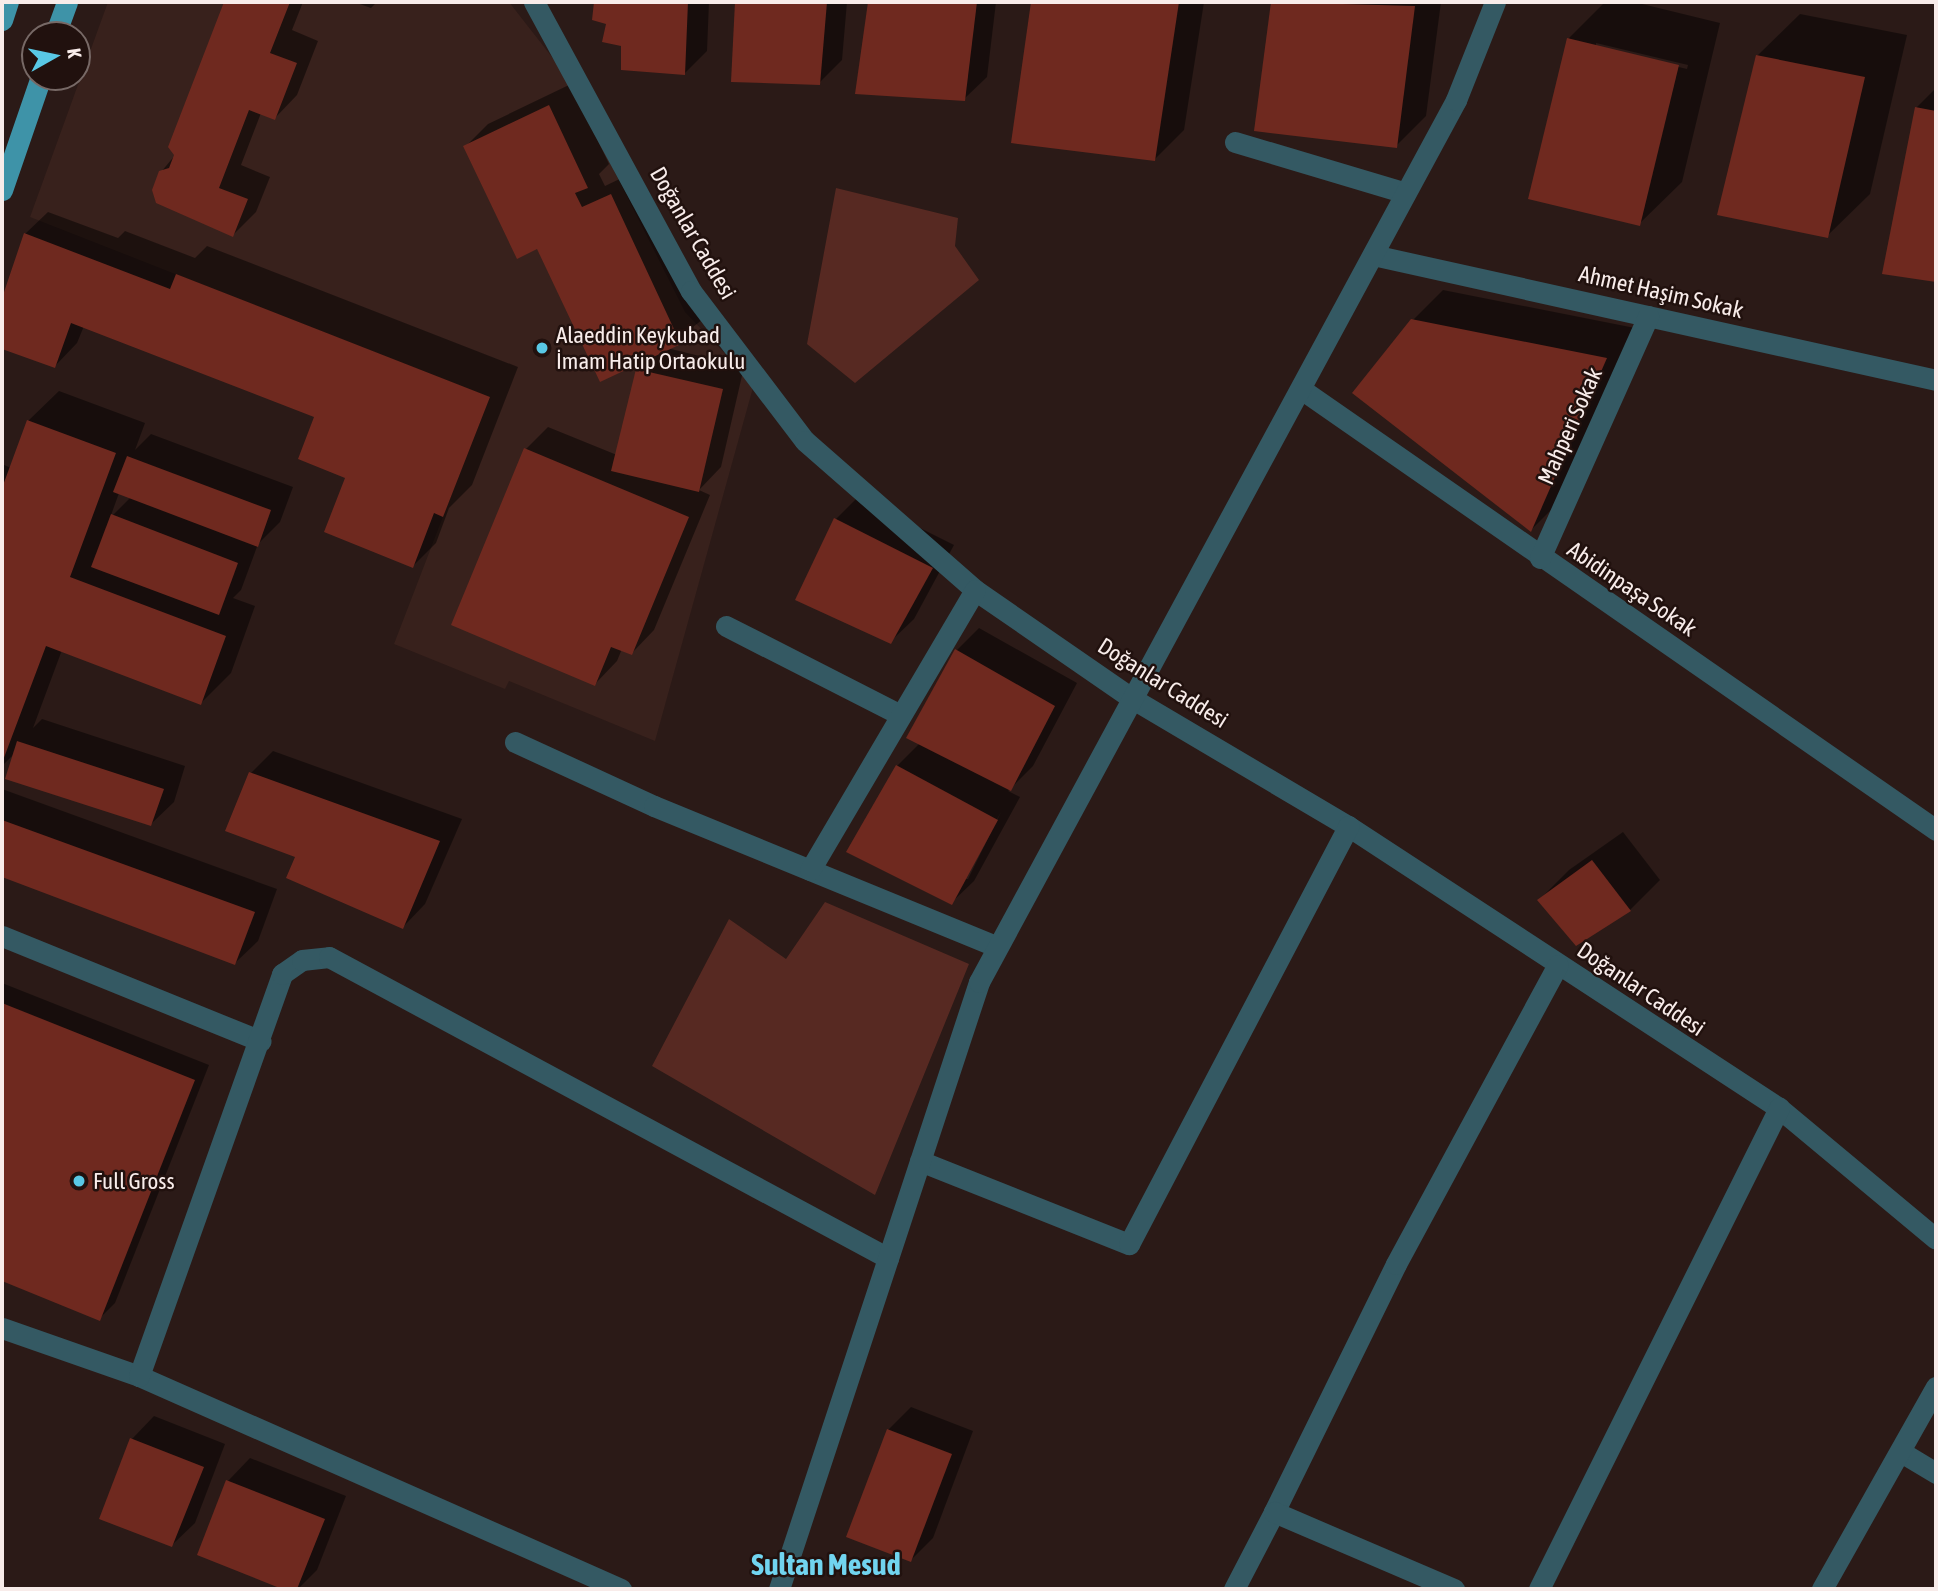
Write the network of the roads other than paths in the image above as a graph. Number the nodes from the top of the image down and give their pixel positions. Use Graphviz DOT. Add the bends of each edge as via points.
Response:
graph roads {
  1 [pos="8,2"];
  2 [pos="67,2"];
  3 [pos="534,2"];
  4 [pos="1495,2"];
  5 [pos="2,20"];
  6 [pos="60,21"];
  7 [pos="36,91"];
  8 [pos="1235,142"];
  9 [pos="2,190"];
  10 [pos="1406,193"];
  11 [pos="1373,254"];
  12 [pos="1648,316"];
  13 [pos="1936,380"];
  14 [pos="1301,389"];
  15 [pos="1539,558"];
  16 [pos="975,590"];
  17 [pos="726,626"];
  18 [pos="1133,699"];
  19 [pos="901,715"];
  20 [pos="515,742"];
  21 [pos="1348,826"];
  22 [pos="1936,830"];
  23 [pos="810,870"];
  24 [pos="2,936"];
  25 [pos="997,947"];
  26 [pos="1558,965"];
  27 [pos="260,1041"];
  28 [pos="1779,1108"];
  29 [pos="919,1161"];
  30 [pos="1936,1239"];
  31 [pos="888,1258"];
  32 [pos="2,1328"];
  33 [pos="139,1376"];
  34 [pos="1936,1387"];
  35 [pos="1901,1452"];
  36 [pos="1936,1473"];
  37 [pos="1275,1512"];
  38 [pos="621,1589"];
  39 [pos="779,1589"];
  40 [pos="1234,1589"];
  41 [pos="1454,1589"];
  42 [pos="1539,1589"];
  43 [pos="1822,1589"];
  1 -- 5 [label="main road"];
  2 -- 6 [label="main road"];
  3 -- 16 [label="street, Doğanlar Caddesi" via="691,291 805,441"];
  4 -- 10 [label="street" via="1456,100"];
  7 -- 9 [label="main road"];
  8 -- 10 [label="street"];
  10 -- 11 [label="street"];
  11 -- 12 [label="street, Ahmet Haşim Sokak"];
  11 -- 14 [label="street"];
  12 -- 13 [label="street, Ahmet Haşim Sokak"];
  12 -- 15 [label="street, Mahperi Sokak"];
  14 -- 15 [label="street, Abidinpaşa Sokak" via="1430,474"];
  14 -- 18 [label="street"];
  15 -- 22 [label="street, Abidinpaşa Sokak"];
  16 -- 18 [label="street, Doğanlar Caddesi"];
  16 -- 19 [label="street"];
  17 -- 19 [label="street"];
  18 -- 21 [label="street, Doğanlar Caddesi"];
  18 -- 25 [label="street"];
  19 -- 23 [label="street"];
  20 -- 23 [label="street"];
  21 -- 26 [label="street, Doğanlar Caddesi"];
  21 -- 29 [label="street" via="1129,1244"];
  23 -- 25 [label="street"];
  24 -- 27 [label="street"];
  25 -- 29 [label="street" via="979,982"];
  26 -- 28 [label="street, Doğanlar Caddesi"];
  26 -- 37 [label="street" via="1396,1264"];
  27 -- 31 [label="street" via="282,974 302,960 329,957"];
  27 -- 33 [label="street"];
  28 -- 30 [label="street, Doğanlar Caddesi"];
  28 -- 42 [label="street"];
  29 -- 31 [label="street"];
  31 -- 39 [label="street"];
  32 -- 33 [label="street"];
  33 -- 38 [label="street"];
  34 -- 35 [label="street"];
  35 -- 36 [label="street"];
  35 -- 43 [label="street"];
  37 -- 40 [label="street"];
  37 -- 41 [label="street"];
}
